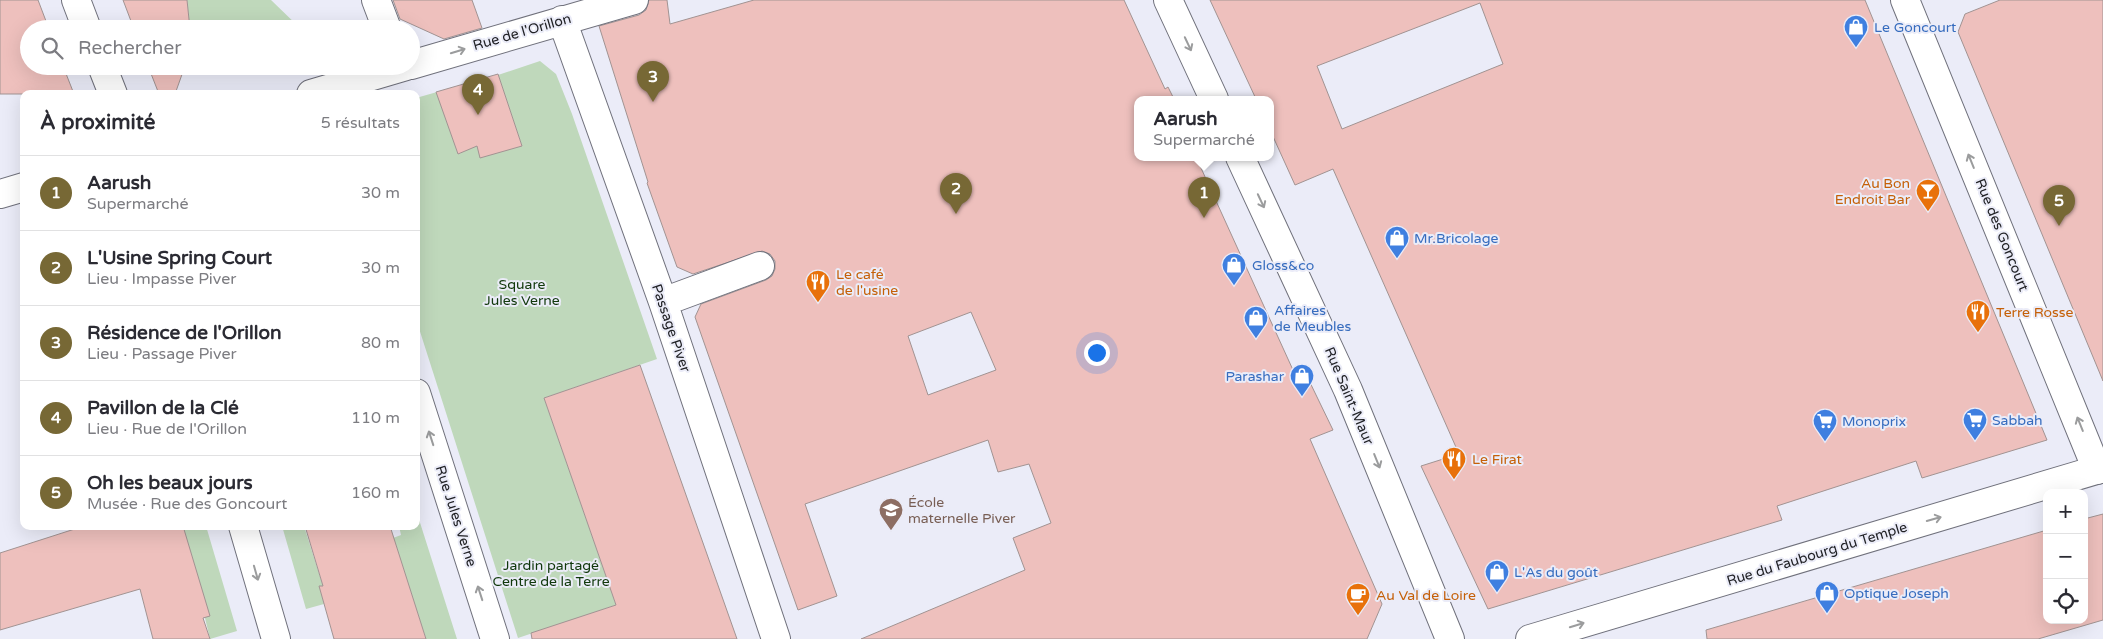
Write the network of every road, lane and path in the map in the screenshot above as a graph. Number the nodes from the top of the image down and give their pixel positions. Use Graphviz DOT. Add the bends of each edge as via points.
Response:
graph roads {
  1 [pos="76,0"];
  2 [pos="376,0"];
  3 [pos="634,0"];
  4 [pos="1168,0"];
  5 [pos="1911,2"];
  6 [pos="84,20"];
  7 [pos="384,20"];
  8 [pos="562,20"];
  9 [pos="420,62"];
  10 [pos="106,75"];
  11 [pos="376,75"];
  12 [pos="111,90"];
  13 [pos="328,90"];
  14 [pos="1213,96"];
  15 [pos="1242,161"];
  16 [pos="20,188"];
  17 [pos="0,194"];
  18 [pos="760,266"];
  19 [pos="663,302"];
  20 [pos="420,405"];
  21 [pos="2100,469"];
  22 [pos="244,530"];
  23 [pos="276,639"];
  24 [pos="495,639"];
  25 [pos="776,639"];
  26 [pos="1450,639"];
  27 [pos="1530,639"];
  1 -- 6 [label="street"];
  2 -- 7 [label="street"];
  3 -- 8 [label="street, Rue de l'Orillon"];
  4 -- 14 [label="street, one-way"];
  21 -- 5 [label="street, Rue des Goncourt, one-way"];
  9 -- 8 [label="street, Rue de l'Orillon, one-way"];
  8 -- 19 [label="street, Passage Piver"];
  10 -- 12 [label="street"];
  11 -- 13 [label="street, Rue de l'Orillon"];
  15 -- 26 [label="street, Rue Saint-Maur, one-way" via="1348,390"];
  16 -- 17 [label="street"];
  18 -- 19 [label="street"];
  19 -- 25 [label="street, Passage Piver"];
  24 -- 20 [label="street, Rue Jules Verne, one-way"];
  27 -- 21 [label="street, Rue du Faubourg du Temple, one-way"];
  22 -- 23 [label="street, one-way"];
}
